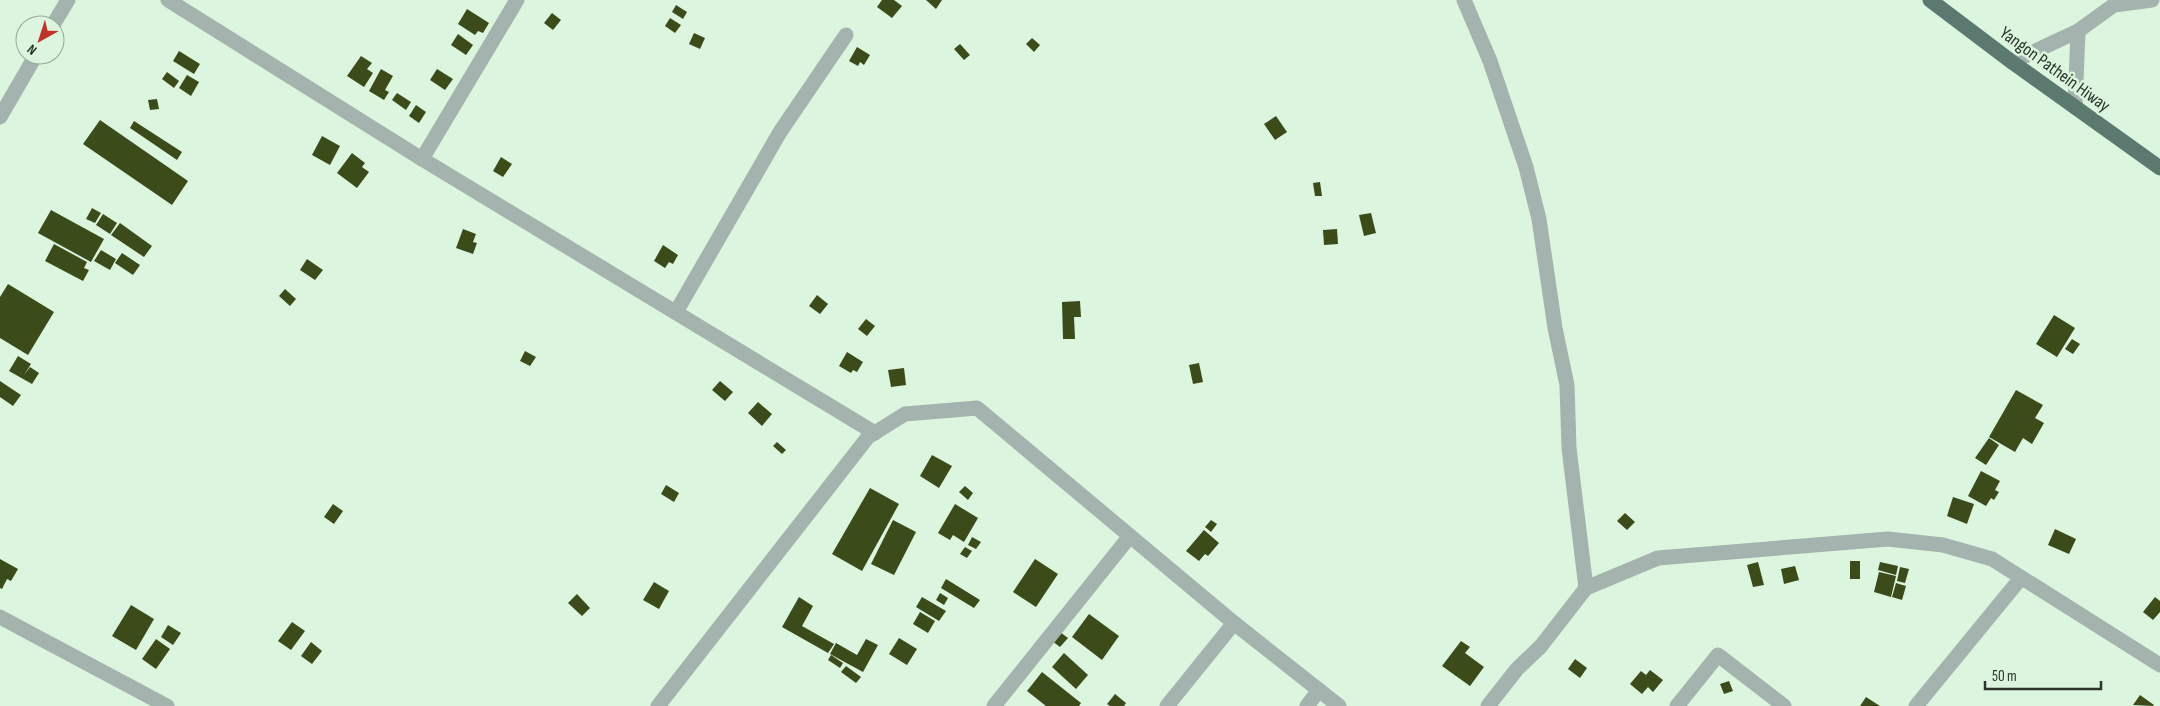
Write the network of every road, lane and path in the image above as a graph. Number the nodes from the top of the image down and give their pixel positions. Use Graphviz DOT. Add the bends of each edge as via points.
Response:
graph roads {
  1 [pos="68,0"];
  2 [pos="168,0"];
  3 [pos="517,0"];
  4 [pos="1464,0"];
  5 [pos="1930,0"];
  6 [pos="2153,0"];
  7 [pos="2114,2"];
  8 [pos="2160,3"];
  9 [pos="59,15"];
  10 [pos="2078,31"];
  11 [pos="846,35"];
  12 [pos="2012,62"];
  13 [pos="30,65"];
  14 [pos="2076,107"];
  15 [pos="0,117"];
  16 [pos="422,159"];
  17 [pos="2160,168"];
  18 [pos="676,312"];
  19 [pos="875,433"];
  20 [pos="1130,536"];
  21 [pos="2021,578"];
  22 [pos="1586,588"];
  23 [pos="0,617"];
  24 [pos="1234,623"];
  25 [pos="2160,665"];
  26 [pos="1319,690"];
  27 [pos="167,706"];
  28 [pos="658,706"];
  29 [pos="994,706"];
  30 [pos="1167,706"];
  31 [pos="1307,706"];
  32 [pos="1339,706"];
  33 [pos="1488,706"];
  34 [pos="1677,706"];
  35 [pos="1784,706"];
  36 [pos="1916,706"];
  1 -- 9 [label="street"];
  2 -- 16 [label="street"];
  3 -- 16 [label="street"];
  4 -- 22 [label="street" via="1490,61 1523,158 1539,219 1567,385 1569,448"];
  5 -- 12 [label="highway, Yangon Pathein Hiway"];
  6 -- 7 [label="street"];
  6 -- 8 [label="street"];
  7 -- 10 [label="street"];
  10 -- 12 [label="street"];
  10 -- 14 [label="street"];
  11 -- 18 [label="street" via="780,132"];
  12 -- 14 [label="highway, Yangon Pathein Hiway"];
  13 -- 15 [label="street"];
  14 -- 17 [label="highway, Yangon Pathein Hiway"];
  16 -- 18 [label="street"];
  18 -- 19 [label="street"];
  19 -- 20 [label="street" via="905,414 977,408"];
  19 -- 28 [label="street" via="868,437"];
  20 -- 24 [label="street"];
  20 -- 29 [label="street"];
  21 -- 22 [label="street" via="1992,559 1951,547 1888,539 1658,558"];
  21 -- 25 [label="street"];
  21 -- 36 [label="street"];
  22 -- 33 [label="street"];
  23 -- 27 [label="street"];
  24 -- 26 [label="street"];
  24 -- 30 [label="street"];
  26 -- 31 [label="street"];
  26 -- 32 [label="street"];
  34 -- 35 [label="street" via="1718,655"];
}
